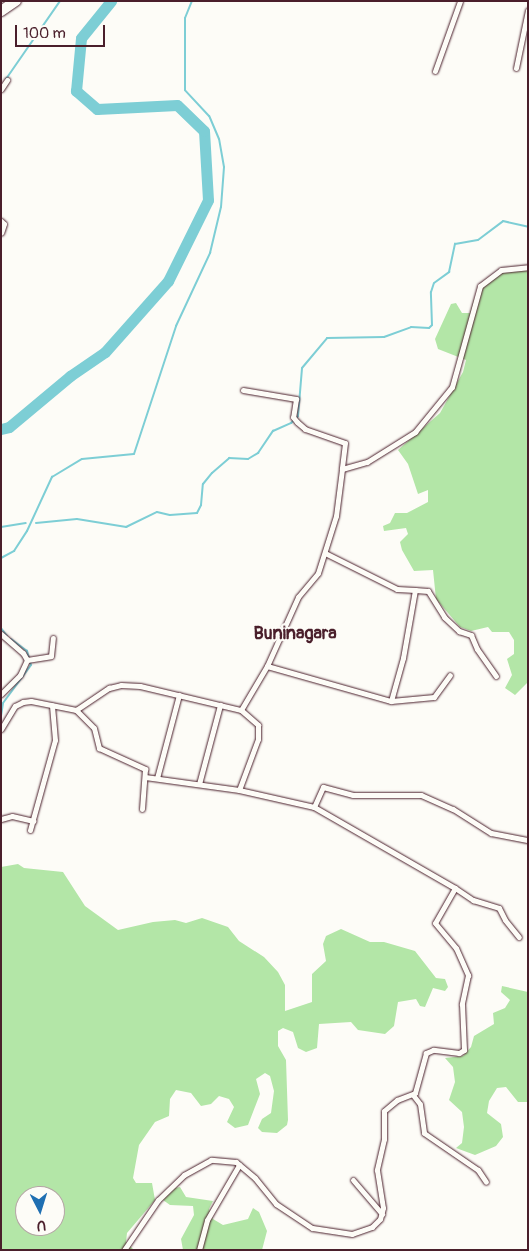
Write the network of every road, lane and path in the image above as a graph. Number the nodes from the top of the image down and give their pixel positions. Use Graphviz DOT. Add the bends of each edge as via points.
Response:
graph roads {
  1 [pos="16,1"];
  2 [pos="460,1"];
  3 [pos="528,10"];
  4 [pos="1,11"];
  5 [pos="516,68"];
  6 [pos="435,71"];
  7 [pos="7,80"];
  8 [pos="1,89"];
  9 [pos="1,221"];
  10 [pos="1,233"];
  11 [pos="528,266"];
  12 [pos="243,390"];
  13 [pos="342,469"];
  14 [pos="324,553"];
  15 [pos="415,590"];
  16 [pos="1,634"];
  17 [pos="53,638"];
  18 [pos="29,660"];
  19 [pos="267,666"];
  20 [pos="450,675"];
  21 [pos="496,676"];
  22 [pos="1,694"];
  23 [pos="179,695"];
  24 [pos="391,701"];
  25 [pos="52,705"];
  26 [pos="220,705"];
  27 [pos="76,710"];
  28 [pos="241,710"];
  29 [pos="1,729"];
  30 [pos="145,777"];
  31 [pos="157,778"];
  32 [pos="199,784"];
  33 [pos="239,790"];
  34 [pos="314,808"];
  35 [pos="142,809"];
  36 [pos="1,818"];
  37 [pos="33,821"];
  38 [pos="30,830"];
  39 [pos="528,840"];
  40 [pos="455,888"];
  41 [pos="519,937"];
  42 [pos="413,1095"];
  43 [pos="239,1165"];
  44 [pos="353,1180"];
  45 [pos="486,1182"];
  46 [pos="382,1214"];
  47 [pos="124,1250"];
  48 [pos="199,1250"];
  1 -- 4 [label="highway"];
  2 -- 6 [label="street"];
  3 -- 5 [label="street"];
  7 -- 8 [label="street"];
  9 -- 10 [label="street" via="4,224"];
  11 -- 13 [label="street" via="500,270 480,286 452,387 415,432 381,455"];
  12 -- 13 [label="street" via="296,399 295,420 305,429 345,443"];
  13 -- 14 [label="street" via="336,516"];
  14 -- 15 [label="street" via="398,589"];
  14 -- 19 [label="street" via="318,573 298,597"];
  15 -- 21 [label="street" via="428,591 444,617 459,631 472,635 477,649"];
  15 -- 24 [label="street"];
  16 -- 18 [label="street"];
  17 -- 18 [label="street" via="51,656"];
  18 -- 22 [label="street" via="20,675"];
  19 -- 24 [label="street"];
  19 -- 28 [label="street"];
  20 -- 24 [label="street" via="434,697"];
  23 -- 26 [label="street"];
  23 -- 27 [label="street" via="121,685 109,688"];
  23 -- 31 [label="street"];
  25 -- 27 [label="street"];
  25 -- 29 [label="street" via="31,701 18,704"];
  25 -- 37 [label="street" via="55,740 47,774 41,782"];
  26 -- 28 [label="street"];
  26 -- 32 [label="street"];
  27 -- 30 [label="street" via="77,715 94,728 99,748 141,765"];
  28 -- 33 [label="street" via="258,725 258,739"];
  30 -- 31 [label="street"];
  30 -- 35 [label="street"];
  31 -- 32 [label="street"];
  32 -- 33 [label="street"];
  33 -- 34 [label="street"];
  34 -- 39 [label="street" via="323,788 353,795 421,795 453,809 491,833"];
  34 -- 40 [label="street"];
  36 -- 37 [label="street" via="12,816"];
  37 -- 38 [label="street"];
  40 -- 41 [label="street" via="473,900 499,908"];
  40 -- 42 [label="street" via="435,924 456,948 468,975 462,1021 464,1046 459,1053 433,1050 426,1053"];
  42 -- 45 [label="street" via="420,1104 424,1133 478,1170"];
  42 -- 46 [label="street" via="396,1100 383,1114 384,1139 377,1170"];
  43 -- 46 [label="street" via="255,1178 276,1204 312,1228 352,1234 372,1227"];
  43 -- 47 [label="street" via="211,1160 184,1175 158,1200"];
  43 -- 48 [label="street" via="206,1220"];
  44 -- 46 [label="street"];
}
